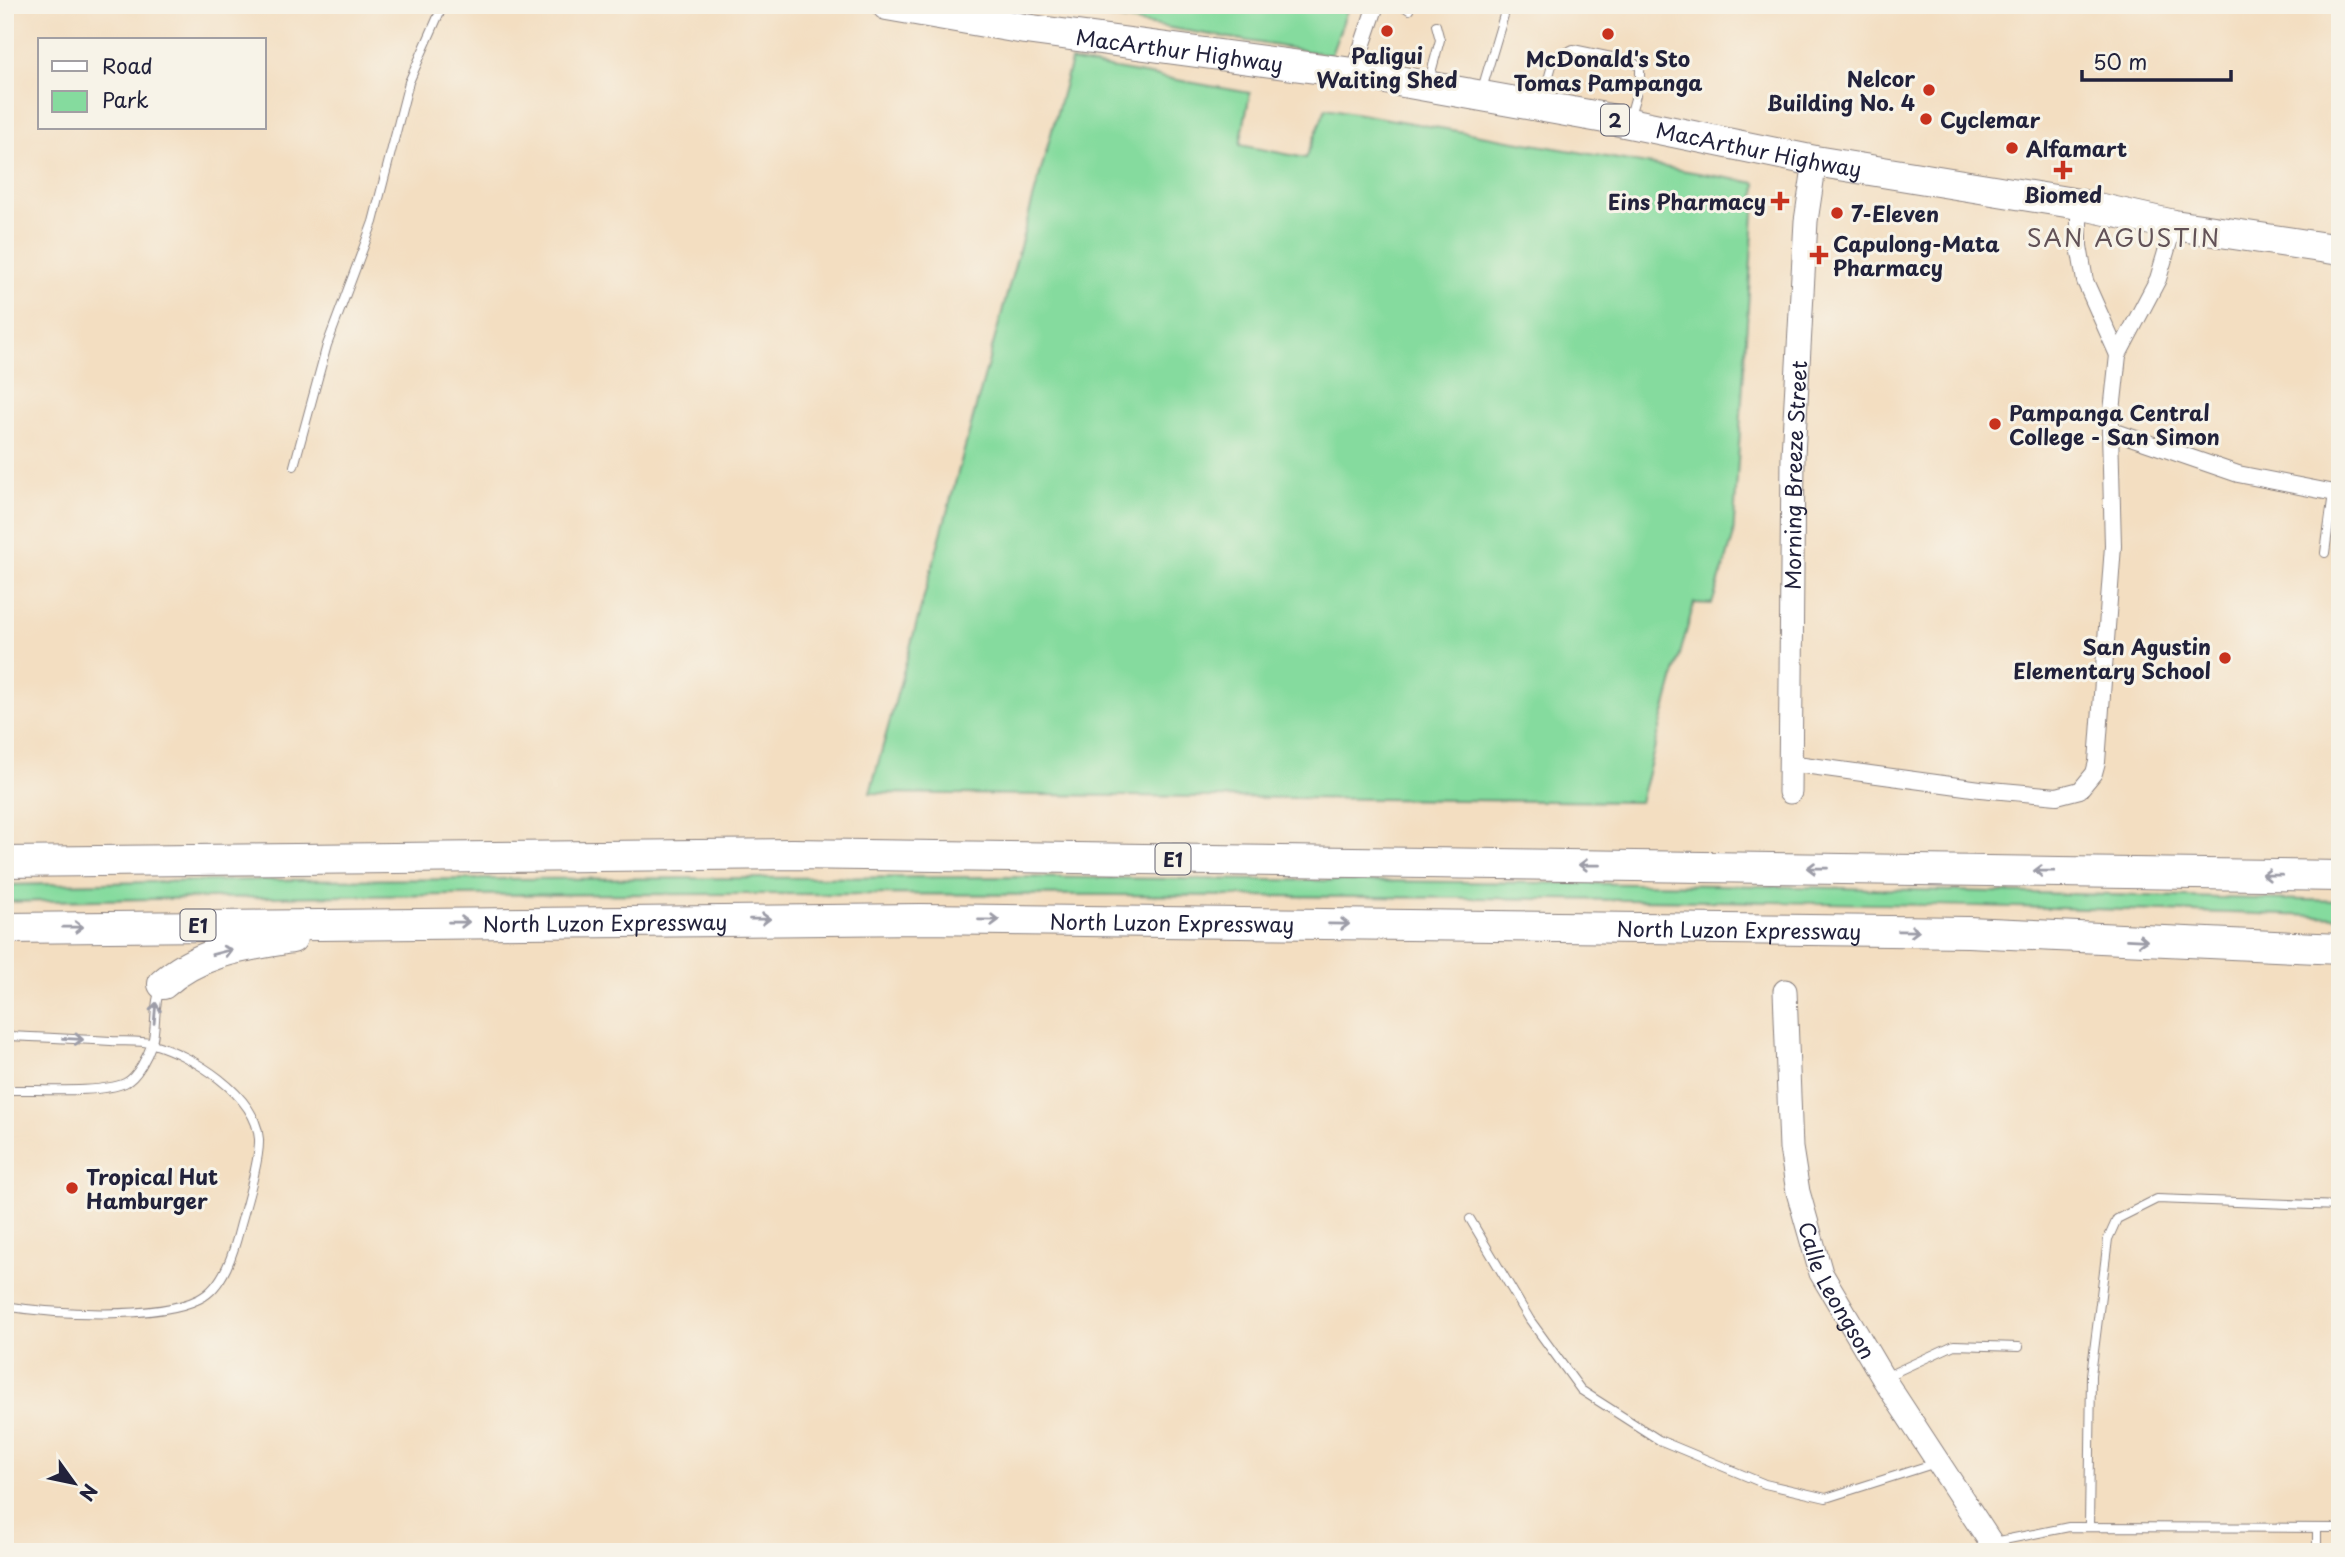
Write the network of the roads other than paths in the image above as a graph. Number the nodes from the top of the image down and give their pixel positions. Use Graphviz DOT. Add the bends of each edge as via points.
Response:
graph roads {
  1 [pos="443,5"];
  2 [pos="887,5"];
  3 [pos="1376,5"];
  4 [pos="1507,5"];
  5 [pos="1436,26"];
  6 [pos="1353,73"];
  7 [pos="1427,86"];
  8 [pos="1480,96"];
  9 [pos="1541,106"];
  10 [pos="1628,123"];
  11 [pos="1815,161"];
  12 [pos="2079,204"];
  13 [pos="2174,225"];
  14 [pos="2340,250"];
  15 [pos="2118,355"];
  16 [pos="2110,430"];
  17 [pos="294,466"];
  18 [pos="2337,493"];
  19 [pos="2325,553"];
  20 [pos="1790,762"];
  21 [pos="1790,792"];
  22 [pos="5,862"];
  23 [pos="2340,876"];
  24 [pos="391,922"];
  25 [pos="5,928"];
  26 [pos="2340,949"];
  27 [pos="163,984"];
  28 [pos="1785,991"];
  29 [pos="5,1036"];
  30 [pos="152,1043"];
  31 [pos="5,1090"];
  32 [pos="2340,1206"];
  33 [pos="1470,1219"];
  34 [pos="5,1306"];
  35 [pos="2019,1347"];
  36 [pos="1883,1378"];
  37 [pos="1939,1463"];
  38 [pos="2089,1526"];
  39 [pos="2317,1528"];
  40 [pos="2340,1528"];
  41 [pos="1995,1547"];
  42 [pos="2317,1552"];
  1 -- 17 [label="lane" via="409,82 373,222 327,345"];
  2 -- 6 [label="highway, MacArthur Highway / 2" via="1025,29"];
  3 -- 6 [label="street"];
  4 -- 8 [label="lane"];
  5 -- 7 [label="lane" via="1440,40"];
  6 -- 7 [label="highway, MacArthur Highway / 2"];
  7 -- 8 [label="highway, MacArthur Highway / 2"];
  8 -- 9 [label="highway, MacArthur Highway / 2"];
  9 -- 10 [label="highway, MacArthur Highway / 2"];
  9 -- 10 [label="lane" via="1554,58 1573,48 1640,67"];
  10 -- 11 [label="highway, MacArthur Highway / 2"];
  11 -- 12 [label="highway, MacArthur Highway / 2"];
  11 -- 20 [label="main road, Morning Breeze Street" via="1806,221 1794,442"];
  12 -- 13 [label="highway, MacArthur Highway / 2"];
  12 -- 15 [label="street" via="2085,281"];
  13 -- 14 [label="highway, MacArthur Highway / 2"];
  13 -- 15 [label="street" via="2158,279"];
  15 -- 16 [label="street"];
  16 -- 18 [label="street" via="2238,474"];
  16 -- 20 [label="street" via="2113,545 2097,762 2088,783 2072,794 2022,794"];
  18 -- 19 [label="lane"];
  20 -- 21 [label="main road, Morning Breeze Street"];
  23 -- 22 [label="highway, E1, one-way" via="792,854"];
  25 -- 24 [label="highway, North Luzon Expressway / E1, one-way"];
  24 -- 26 [label="highway, North Luzon Expressway / E1, one-way" via="921,919 1968,932"];
  27 -- 24 [label="highway, one-way" via="179,970 220,951"];
  30 -- 27 [label="lane, one-way" via="156,1000"];
  28 -- 36 [label="main road, Calle Leongson" via="1791,1148 1801,1204 1821,1273"];
  29 -- 30 [label="lane, one-way"];
  30 -- 31 [label="lane" via="127,1083"];
  30 -- 34 [label="lane" via="207,1068 233,1089 259,1138 238,1234 219,1280 199,1299 139,1311 105,1315"];
  32 -- 38 [label="lane" via="2157,1199 2117,1219 2108,1239 2091,1375"];
  33 -- 37 [label="lane" via="1530,1320 1581,1390 1659,1440 1765,1484 1826,1498"];
  35 -- 36 [label="lane" via="1954,1345"];
  36 -- 37 [label="main road, Calle Leongson"];
  37 -- 41 [label="main road, Calle Leongson"];
  38 -- 39 [label="lane"];
  38 -- 41 [label="lane"];
  39 -- 40 [label="lane"];
  39 -- 42 [label="lane"];
}
